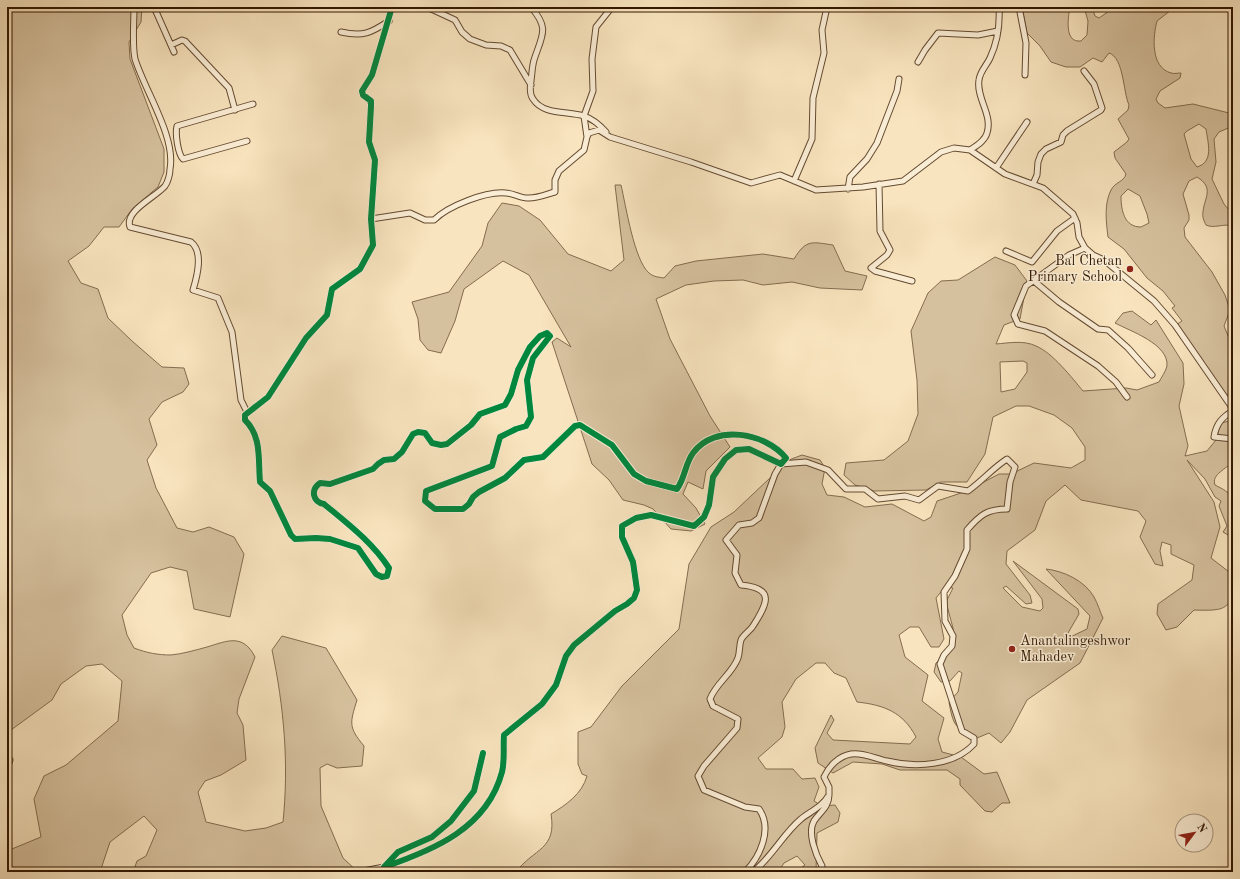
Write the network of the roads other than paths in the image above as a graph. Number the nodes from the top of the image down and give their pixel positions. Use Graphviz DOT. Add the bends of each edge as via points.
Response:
graph roads {
  1 [pos="134,7"];
  2 [pos="154,7"];
  3 [pos="392,7"];
  4 [pos="427,7"];
  5 [pos="531,7"];
  6 [pos="612,7"];
  7 [pos="827,7"];
  8 [pos="999,7"];
  9 [pos="1019,7"];
  10 [pos="389,22"];
  11 [pos="998,31"];
  12 [pos="341,32"];
  13 [pos="171,46"];
  14 [pos="174,52"];
  15 [pos="918,62"];
  16 [pos="1084,70"];
  17 [pos="1025,75"];
  18 [pos="899,79"];
  19 [pos="531,85"];
  20 [pos="253,104"];
  21 [pos="235,110"];
  22 [pos="584,116"];
  23 [pos="1027,122"];
  24 [pos="587,137"];
  25 [pos="610,137"];
  26 [pos="247,141"];
  27 [pos="970,150"];
  28 [pos="996,168"];
  29 [pos="794,181"];
  30 [pos="879,184"];
  31 [pos="1033,184"];
  32 [pos="848,189"];
  33 [pos="1075,218"];
  34 [pos="371,219"];
  35 [pos="1085,248"];
  36 [pos="1006,251"];
  37 [pos="912,281"];
  38 [pos="1034,281"];
  39 [pos="1152,375"];
  40 [pos="1127,397"];
  41 [pos="1233,410"];
  42 [pos="248,412"];
  43 [pos="1233,439"];
  44 [pos="781,464"];
  45 [pos="483,753"];
  46 [pos="7,758"];
  47 [pos="7,768"];
  48 [pos="829,795"];
  49 [pos="384,867"];
  50 [pos="358,872"];
  51 [pos="745,872"];
  52 [pos="753,872"];
  53 [pos="820,872"];
  1 -- 42 [label="street" via="135,58 171,150 166,185 147,200 128,222 130,227 191,242 196,249 198,263 193,290 218,298 232,332 241,400"];
  2 -- 13 [label="street"];
  3 -- 10 [label="street"];
  4 -- 19 [label="street" via="455,20 470,39 510,50"];
  5 -- 19 [label="street" via="542,21 544,32 534,61"];
  6 -- 22 [label="street" via="596,27 592,91"];
  7 -- 29 [label="street" via="822,30 824,53 813,98 812,139"];
  8 -- 11 [label="street"];
  9 -- 17 [label="street" via="1026,43"];
  10 -- 12 [label="street" via="365,34"];
  10 -- 34 [label="street" via="372,74 362,91 371,101 368,142 375,160"];
  11 -- 15 [label="street" via="978,35 938,33"];
  11 -- 27 [label="street" via="991,56 979,80 980,94 987,115 987,136"];
  13 -- 14 [label="street"];
  13 -- 21 [label="street" via="185,41 229,88"];
  16 -- 31 [label="street" via="1094,84 1102,108 1067,131 1061,142 1046,148 1038,162"];
  18 -- 32 [label="street" via="897,91 877,143 850,177"];
  19 -- 22 [label="street" via="531,97 538,106"];
  20 -- 21 [label="street"];
  21 -- 26 [label="street" via="177,126 180,156 183,159"];
  22 -- 24 [label="street"];
  22 -- 25 [label="street" via="597,122"];
  23 -- 28 [label="street"];
  24 -- 25 [label="street" via="599,130"];
  24 -- 34 [label="street" via="584,150 559,171 555,180 555,192 528,198 505,192 481,197 461,203 441,213 434,220 425,220 410,213"];
  25 -- 29 [label="street" via="751,183 780,176"];
  27 -- 28 [label="street"];
  27 -- 30 [label="street" via="954,148 941,152 903,181"];
  28 -- 31 [label="street"];
  29 -- 32 [label="street" via="816,190"];
  30 -- 32 [label="street"];
  30 -- 37 [label="street" via="880,230 890,250 871,268"];
  31 -- 33 [label="street" via="1043,188"];
  33 -- 35 [label="street" via="1079,237"];
  33 -- 36 [label="street" via="1057,231 1032,262"];
  34 -- 42 [label="street" via="373,245 360,269 332,290 327,315 306,338 268,397"];
  35 -- 38 [label="street" via="1069,255"];
  35 -- 41 [label="street" via="1093,256 1104,260 1154,301 1175,325"];
  38 -- 39 [label="street" via="1098,329 1108,330"];
  38 -- 40 [label="street" via="1022,292 1014,314 1018,324 1045,331 1098,366 1116,382"];
  41 -- 43 [label="street" via="1223,417 1215,429 1214,437"];
  42 -- 44 [label="street" via="245,420 253,427 258,440 260,482 270,491 291,535 296,539 330,540 358,548 376,574 382,577 387,576 389,568 380,554 369,541 324,504 317,502 314,496 315,488 320,484 330,484 374,469 384,460 394,458 402,452 413,434 418,432 425,433 432,443 441,445 454,440 480,414 505,404 530,347 543,334 548,333 550,336 533,358 527,380 531,417 529,422 526,426 500,437 492,466 426,491 426,501 435,509 462,509 479,492 505,478 524,460 542,457 580,424 612,445 634,474 646,481 677,489 693,453 702,444 719,436 733,433 758,439 778,449 786,458"];
  44 -- 48 [label="street" via="806,462 828,470 846,489 865,489 878,499 905,496 919,500 938,486 968,491 1007,459 1015,467 1010,482 1007,509 998,509 981,515 967,530 967,549 955,576 944,592 946,621 953,636 952,646 940,664 962,731 974,738 974,744 968,752 932,764 890,762 851,754 834,763 826,772 824,777"];
  44 -- 49 [label="street" via="749,449 736,450 725,459 713,477 710,505 704,517 694,526 651,515 636,518 622,526 622,537 633,562 637,590 634,598 615,610 574,645 566,656 556,685 542,704 504,735 502,771 496,788 480,814 458,834 437,847"];
  44 -- 51 [label="street" via="759,518 752,523 739,525 726,540 737,555 735,573 741,585 755,586 764,594 766,600 765,607 741,639 738,658 710,699 713,706 738,719 738,728 698,776 704,790 745,807 759,809 762,814 765,832 762,844"];
  45 -- 49 [label="street" via="474,790 451,821 432,837 398,852"];
  46 -- 47 [label="street" via="10,760"];
  48 -- 52 [label="street" via="816,810 792,827"];
  48 -- 53 [label="street" via="829,802 813,823 811,831 814,852 822,866"];
  49 -- 50 [label="street"];
}
